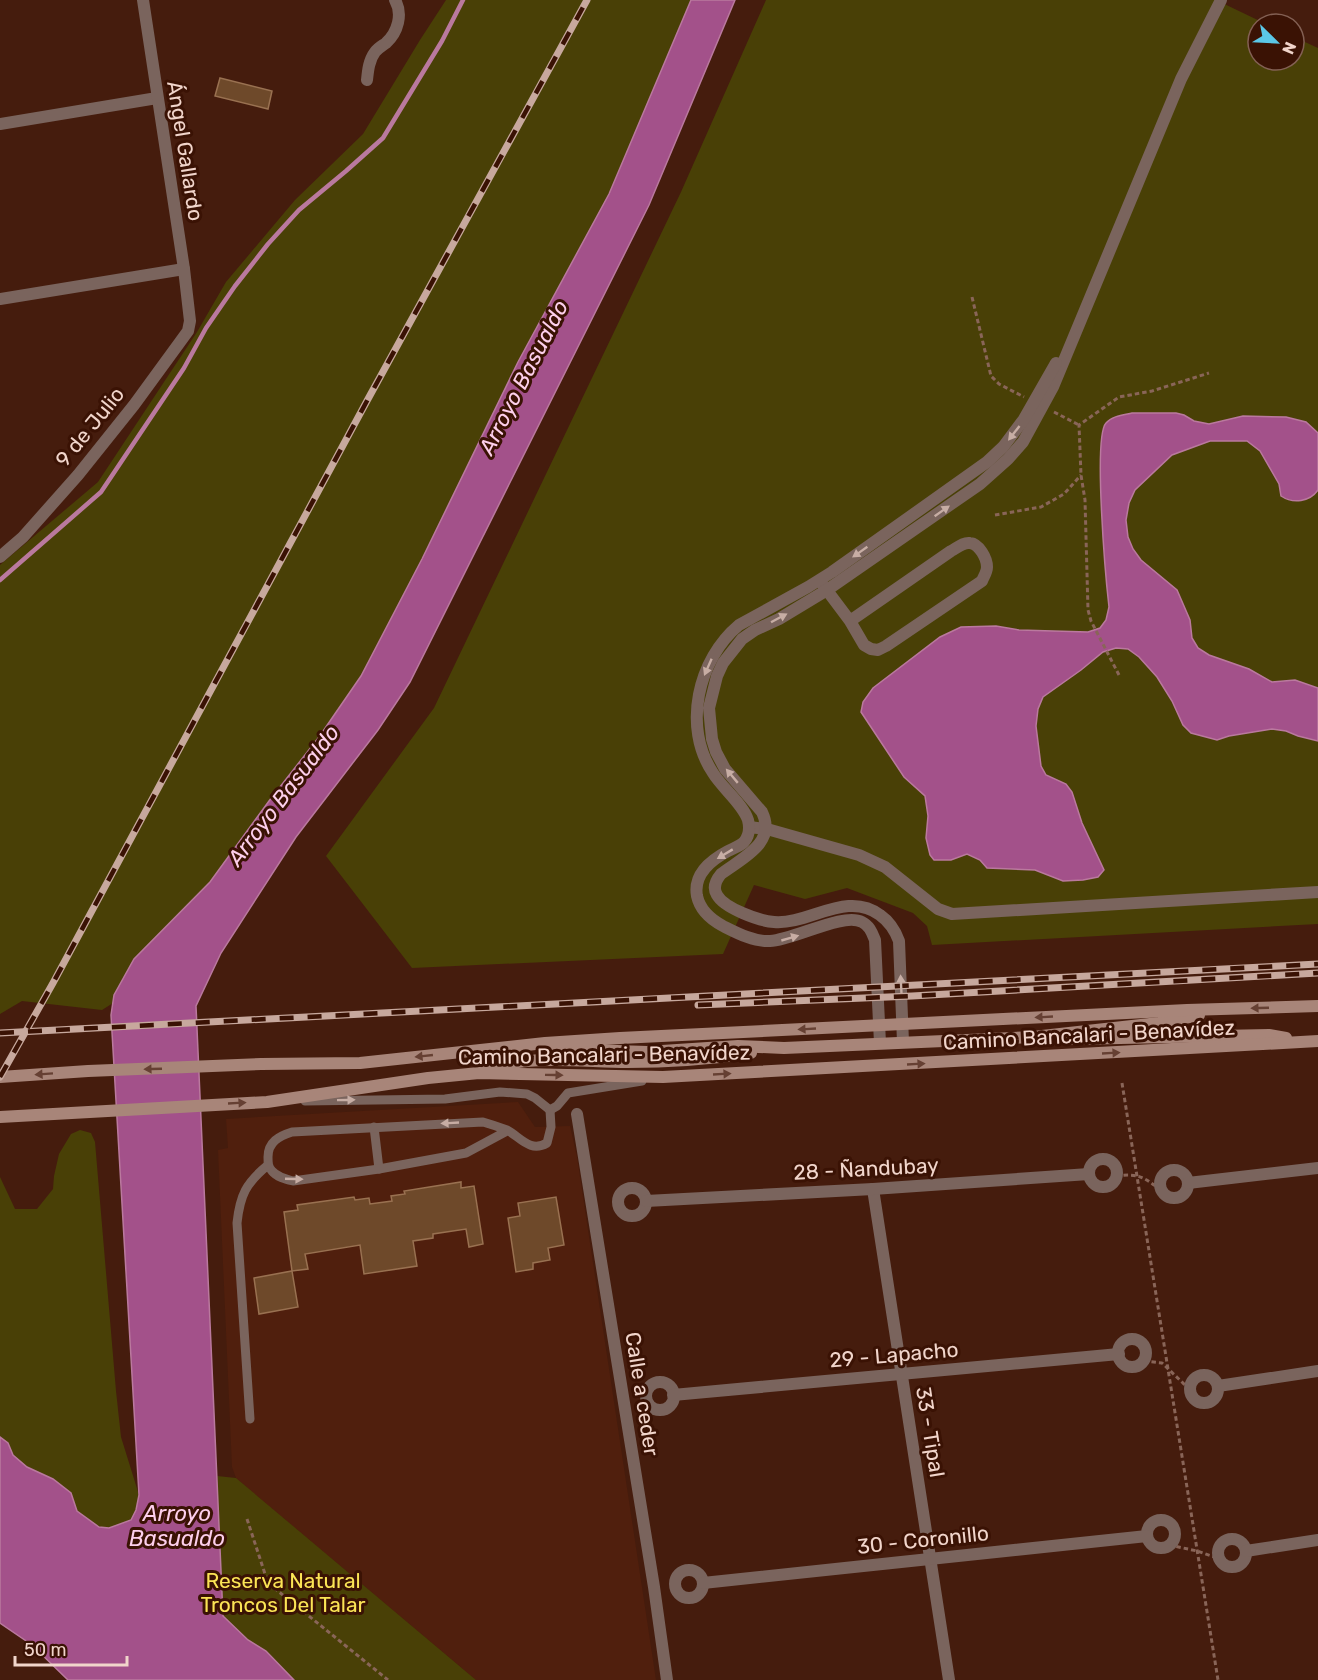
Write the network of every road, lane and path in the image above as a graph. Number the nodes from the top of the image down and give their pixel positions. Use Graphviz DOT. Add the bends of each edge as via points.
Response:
graph roads {
  1 [pos="143,0"];
  2 [pos="395,0"];
  3 [pos="1221,0"];
  4 [pos="367,80"];
  5 [pos="157,98"];
  6 [pos="0,124"];
  7 [pos="184,269"];
  8 [pos="972,297"];
  9 [pos="0,299"];
  10 [pos="190,308"];
  11 [pos="1209,373"];
  12 [pos="1038,404"];
  13 [pos="1079,425"];
  14 [pos="1081,475"];
  15 [pos="995,515"];
  16 [pos="0,557"];
  17 [pos="819,580"];
  18 [pos="827,590"];
  19 [pos="850,621"];
  20 [pos="1119,675"];
  21 [pos="749,827"];
  22 [pos="767,829"];
  23 [pos="1318,892"];
  24 [pos="754,918"];
  25 [pos="746,936"];
  26 [pos="1318,1006"];
  27 [pos="1232,1008"];
  28 [pos="1033,1037"];
  29 [pos="903,1042"];
  30 [pos="1315,1042"];
  31 [pos="880,1043"];
  32 [pos="497,1048"];
  33 [pos="784,1048"];
  34 [pos="479,1073"];
  35 [pos="0,1077"];
  36 [pos="663,1077"];
  37 [pos="1122,1083"];
  38 [pos="267,1102"];
  39 [pos="550,1110"];
  40 [pos="577,1114"];
  41 [pos="0,1117"];
  42 [pos="374,1127"];
  43 [pos="507,1131"];
  44 [pos="268,1165"];
  45 [pos="1318,1168"];
  46 [pos="379,1169"];
  47 [pos="1089,1174"];
  48 [pos="1137,1175"];
  49 [pos="1116,1176"];
  50 [pos="1188,1183"];
  51 [pos="873,1189"];
  52 [pos="1161,1190"];
  53 [pos="646,1201"];
  54 [pos="1119,1354"];
  55 [pos="1144,1361"];
  56 [pos="1168,1369"];
  57 [pos="1318,1371"];
  58 [pos="902,1374"];
  59 [pos="1218,1386"];
  60 [pos="1190,1391"];
  61 [pos="673,1395"];
  62 [pos="250,1419"];
  63 [pos="247,1518"];
  64 [pos="1147,1536"];
  65 [pos="1318,1540"];
  66 [pos="1169,1545"];
  67 [pos="1197,1551"];
  68 [pos="1246,1551"];
  69 [pos="929,1558"];
  70 [pos="1220,1560"];
  71 [pos="703,1583"];
  72 [pos="388,1680"];
  73 [pos="666,1680"];
  74 [pos="949,1680"];
  75 [pos="1218,1680"];
  1 -- 5 [label="street, Ángel Gallardo"];
  2 -- 4 [label="street" via="399,6 397,28 374,53"];
  3 -- 12 [label="street" via="1181,80 1053,387"];
  5 -- 6 [label="street"];
  5 -- 7 [label="street, Ángel Gallardo"];
  7 -- 9 [label="street"];
  7 -- 10 [label="street, Ángel Gallardo"];
  8 -- 12 [label="path" via="992,376 999,384"];
  10 -- 16 [label="street, 9 de Julio" via="188,331 134,405 78,475"];
  11 -- 13 [label="path" via="1119,397"];
  12 -- 13 [label="path"];
  12 -- 17 [label="street, one-way" via="987,462"];
  18 -- 12 [label="street, one-way" via="980,484 1023,442"];
  13 -- 14 [label="path"];
  14 -- 15 [label="path" via="1064,494 1041,507"];
  14 -- 20 [label="path" via="1086,500 1090,621"];
  17 -- 18 [label="street"];
  17 -- 21 [label="street, one-way" via="729,633 701,685 697,719 701,749 711,772 745,813"];
  18 -- 19 [label="street"];
  22 -- 18 [label="street, one-way" via="762,812 716,752 710,725 712,693 723,663 742,639"];
  19 -- 19 [label="street" via="864,645 878,650 886,646 982,581 987,569 981,550 965,543"];
  21 -- 22 [label="street"];
  21 -- 25 [label="street, one-way" via="742,844 703,870 696,890 711,919"];
  22 -- 23 [label="street" via="859,855 885,867 938,909 952,914"];
  22 -- 24 [label="street" via="756,848 716,879 714,888 717,896 732,908"];
  24 -- 25 [label="street"];
  29 -- 24 [label="street, one-way" via="899,941 888,922 871,910 853,907 788,922"];
  25 -- 31 [label="street, one-way" via="780,940 850,919 867,925 875,940"];
  26 -- 27 [label="main road, Camino Bancalari - Benavídez, one-way"];
  27 -- 28 [label="main road" via="1159,1023"];
  27 -- 32 [label="main road, Camino Bancalari - Benavídez, one-way" via="620,1038"];
  28 -- 29 [label="main road"];
  28 -- 30 [label="main road" via="1074,1040 1269,1035"];
  29 -- 31 [label="main road"];
  36 -- 30 [label="main road, Camino Bancalari - Benavídez, one-way"];
  31 -- 33 [label="main road"];
  32 -- 33 [label="main road" via="647,1052 738,1046"];
  32 -- 35 [label="main road, Camino Bancalari - Benavídez, one-way" via="360,1063"];
  33 -- 34 [label="main road" via="659,1062 516,1062"];
  34 -- 36 [label="main road, Camino Bancalari - Benavídez, one-way"];
  34 -- 38 [label="main road, Camino Bancalari - Benavídez"];
  36 -- 39 [label="lane" via="568,1093"];
  37 -- 48 [label="path"];
  38 -- 39 [label="lane, one-way" via="445,1099 500,1092 527,1094"];
  41 -- 38 [label="main road, Camino Bancalari - Benavídez, one-way"];
  39 -- 43 [label="lane" via="551,1127 547,1143 541,1147 528,1145"];
  40 -- 73 [label="street, Calle a ceder"];
  43 -- 42 [label="lane, one-way" via="483,1122"];
  42 -- 44 [label="lane" via="282,1135 268,1152"];
  42 -- 46 [label="lane"];
  43 -- 46 [label="lane" via="466,1153"];
  44 -- 46 [label="lane, one-way" via="281,1178 293,1181"];
  44 -- 62 [label="lane" via="244,1192 237,1223"];
  45 -- 50 [label="street"];
  47 -- 49 [label="street" via="1100,1187 1112,1184"];
  47 -- 49 [label="street" via="1095,1162 1104,1159 1113,1163"];
  47 -- 51 [label="street, 28 - Ñandubay"];
  48 -- 49 [label="path"];
  48 -- 52 [label="path"];
  48 -- 56 [label="path"];
  50 -- 52 [label="street" via="1185,1193 1177,1198 1168,1197"];
  50 -- 52 [label="street" via="1185,1176 1173,1170 1160,1181"];
  51 -- 53 [label="street, 28 - Ñandubay"];
  51 -- 58 [label="street, 33 - Tipal"];
  54 -- 55 [label="street" via="1123,1363 1131,1367"];
  54 -- 55 [label="street" via="1127,1340 1140,1341 1145,1348"];
  54 -- 58 [label="street, 29 - Lapacho"];
  55 -- 56 [label="path" via="1162,1363"];
  56 -- 60 [label="path"];
  56 -- 67 [label="path"];
  57 -- 59 [label="street"];
  58 -- 61 [label="street, 29 - Lapacho"];
  58 -- 69 [label="street, 33 - Tipal"];
  59 -- 60 [label="street" via="1210,1376 1201,1375 1194,1379"];
  59 -- 60 [label="street" via="1216,1396 1204,1403"];
  63 -- 72 [label="path" via="268,1583"];
  64 -- 66 [label="street" via="1155,1547"];
  64 -- 66 [label="street" via="1151,1524 1159,1520 1168,1522 1175,1532"];
  64 -- 69 [label="street, 30 - Coronillo"];
  65 -- 68 [label="street"];
  66 -- 67 [label="path"];
  67 -- 70 [label="path"];
  67 -- 75 [label="path"];
  68 -- 70 [label="street" via="1242,1563 1235,1567"];
  68 -- 70 [label="street" via="1242,1542 1228,1540 1221,1546"];
  69 -- 71 [label="street, 30 - Coronillo"];
  69 -- 74 [label="street, 33 - Tipal"];
}
